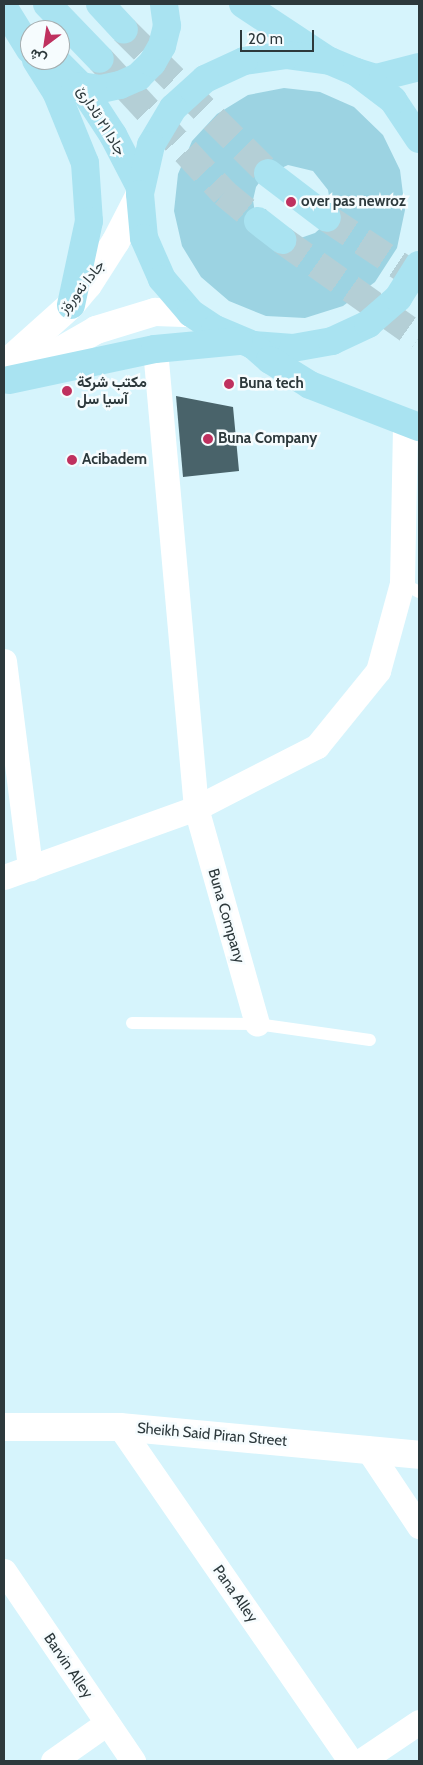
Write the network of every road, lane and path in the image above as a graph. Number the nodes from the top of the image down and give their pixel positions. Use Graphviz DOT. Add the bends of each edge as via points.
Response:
graph roads {
  1 [pos="47,4"];
  2 [pos="100,4"];
  3 [pos="164,4"];
  4 [pos="243,4"];
  5 [pos="4,7"];
  6 [pos="20,24"];
  7 [pos="124,30"];
  8 [pos="20,33"];
  9 [pos="100,59"];
  10 [pos="330,61"];
  11 [pos="419,67"];
  12 [pos="42,70"];
  13 [pos="65,70"];
  14 [pos="356,72"];
  15 [pos="81,86"];
  16 [pos="419,140"];
  17 [pos="268,173"];
  18 [pos="140,191"];
  19 [pos="327,218"];
  20 [pos="258,221"];
  21 [pos="282,240"];
  22 [pos="419,266"];
  23 [pos="71,305"];
  24 [pos="191,312"];
  25 [pos="247,343"];
  26 [pos="155,349"];
  27 [pos="6,375"];
  28 [pos="412,424"];
  29 [pos="411,588"];
  30 [pos="4,661"];
  31 [pos="196,808"];
  32 [pos="30,868"];
  33 [pos="4,877"];
  34 [pos="132,1023"];
  35 [pos="257,1024"];
  36 [pos="370,1040"];
  37 [pos="4,1427"];
  38 [pos="120,1427"];
  39 [pos="367,1448"];
  40 [pos="419,1455"];
  41 [pos="419,1526"];
  42 [pos="4,1571"];
  43 [pos="419,1722"];
  44 [pos="107,1724"];
  45 [pos="53,1761"];
  46 [pos="133,1761"];
  47 [pos="350,1761"];
  48 [pos="362,1761"];
  1 -- 9 [label="main road"];
  2 -- 7 [label="main road"];
  3 -- 15 [label="main road" via="167,26 162,46 152,63 138,76 120,85 101,89"];
  4 -- 10 [label="main road"];
  5 -- 6 [label="main road"];
  5 -- 8 [label="main road"];
  10 -- 14 [label="main road"];
  10 -- 18 [label="main road" via="287,55 244,61 205,79 168,116 151,145"];
  11 -- 14 [label="main road" via="376,78"];
  12 -- 23 [label="main road" via="57,94 85,163 89,221"];
  13 -- 15 [label="main road, جادا ٢١ ئادارێ"];
  14 -- 16 [label="main road" via="393,100"];
  15 -- 18 [label="main road, جادا ٢١ ئادارێ" via="113,135"];
  17 -- 19 [label="main road"];
  18 -- 23 [label="street, جادا نەورۆز" via="103,263"];
  18 -- 24 [label="main road" via="144,238 162,279"];
  20 -- 21 [label="main road"];
  22 -- 25 [label="main road" via="398,298 368,324 350,333 332,341 293,348"];
  23 -- 27 [label="street, جادا نەورۆز"];
  24 -- 25 [label="main road" via="214,329"];
  24 -- 27 [label="street" via="155,312 96,330"];
  25 -- 26 [label="main road"];
  25 -- 28 [label="main road" via="310,384"];
  26 -- 27 [label="main road"];
  26 -- 31 [label="street, Buna Company"];
  28 -- 29 [label="street"];
  29 -- 31 [label="street" via="378,671 317,746"];
  30 -- 32 [label="street"];
  31 -- 32 [label="street"];
  31 -- 35 [label="street, Buna Company"];
  32 -- 33 [label="street"];
  34 -- 35 [label="lane"];
  35 -- 36 [label="lane"];
  37 -- 38 [label="street, Sheikh Said Piran Street"];
  38 -- 39 [label="street, Sheikh Said Piran Street"];
  38 -- 47 [label="street, Pana Alley"];
  39 -- 40 [label="street, Sheikh Said Piran Street"];
  39 -- 41 [label="street"];
  42 -- 44 [label="street, Barvin Alley"];
  43 -- 48 [label="street"];
  44 -- 45 [label="street"];
  44 -- 46 [label="street, Barvin Alley"];
}
